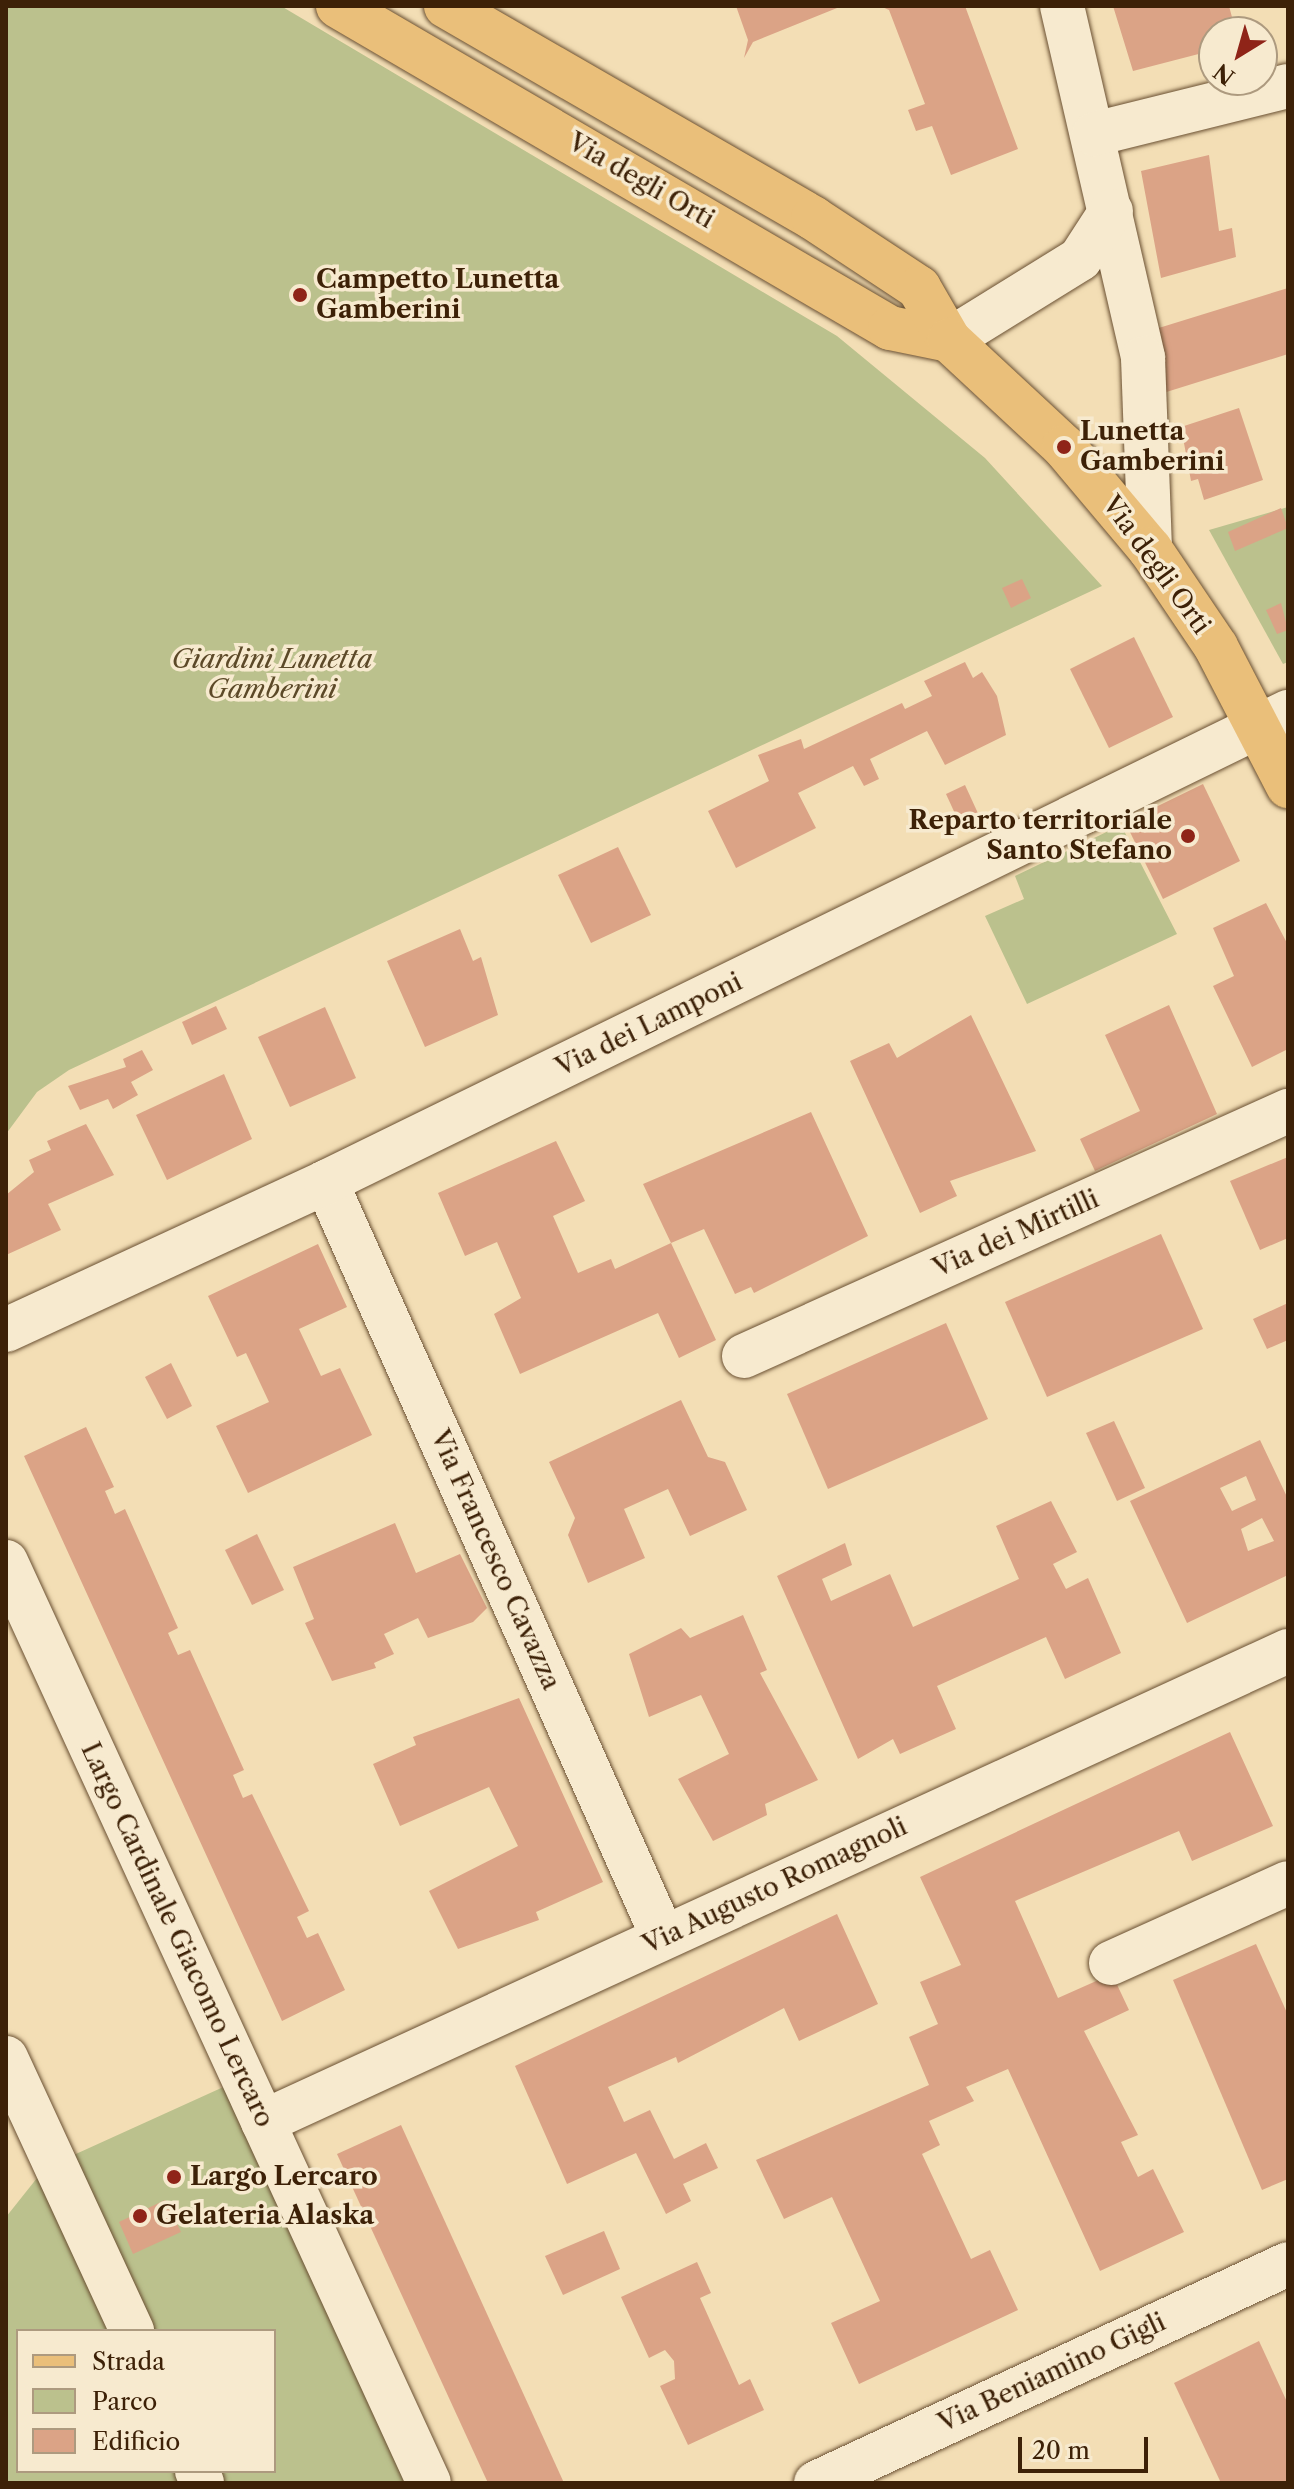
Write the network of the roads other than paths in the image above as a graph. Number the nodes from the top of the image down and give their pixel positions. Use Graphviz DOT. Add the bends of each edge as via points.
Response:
graph roads {
  1 [pos="338,6"];
  2 [pos="446,6"];
  3 [pos="1062,6"];
  4 [pos="1288,86"];
  5 [pos="1094,134"];
  6 [pos="1111,211"];
  7 [pos="949,340"];
  8 [pos="1150,549"];
  9 [pos="1273,720"];
  10 [pos="1288,786"];
  11 [pos="1288,1111"];
  12 [pos="326,1182"];
  13 [pos="6,1330"];
  14 [pos="744,1356"];
  15 [pos="6,1562"];
  16 [pos="1288,1651"];
  17 [pos="1288,1883"];
  18 [pos="663,1937"];
  19 [pos="1111,1963"];
  20 [pos="6,2058"];
  21 [pos="263,2122"];
  22 [pos="1288,2264"];
  23 [pos="131,2329"];
  24 [pos="429,2483"];
  25 [pos="816,2483"];
  1 -- 7 [label="main road, Via degli Orti" via="890,328"];
  2 -- 7 [label="main road, Via degli Orti" via="875,257 919,288"];
  3 -- 5 [label="street"];
  4 -- 5 [label="street"];
  5 -- 6 [label="street"];
  6 -- 7 [label="street" via="1080,259"];
  6 -- 8 [label="street" via="1143,358"];
  7 -- 8 [label="main road, Via degli Orti" via="1064,447"];
  8 -- 9 [label="main road, Via degli Orti"];
  9 -- 10 [label="main road, Via degli Orti"];
  9 -- 12 [label="street, Via dei Lamponi"];
  11 -- 14 [label="street, Via dei Mirtilli"];
  12 -- 13 [label="street, Via dei Lamponi"];
  12 -- 18 [label="street, Via Francesco Cavazza"];
  15 -- 21 [label="street, Largo Cardinale Giacomo Lercaro"];
  16 -- 18 [label="street, Via Augusto Romagnoli"];
  17 -- 19 [label="street"];
  18 -- 21 [label="street, Via Augusto Romagnoli"];
  20 -- 23 [label="street"];
  21 -- 24 [label="street, Largo Cardinale Giacomo Lercaro"];
  22 -- 25 [label="street, Via Beniamino Gigli"];
}
